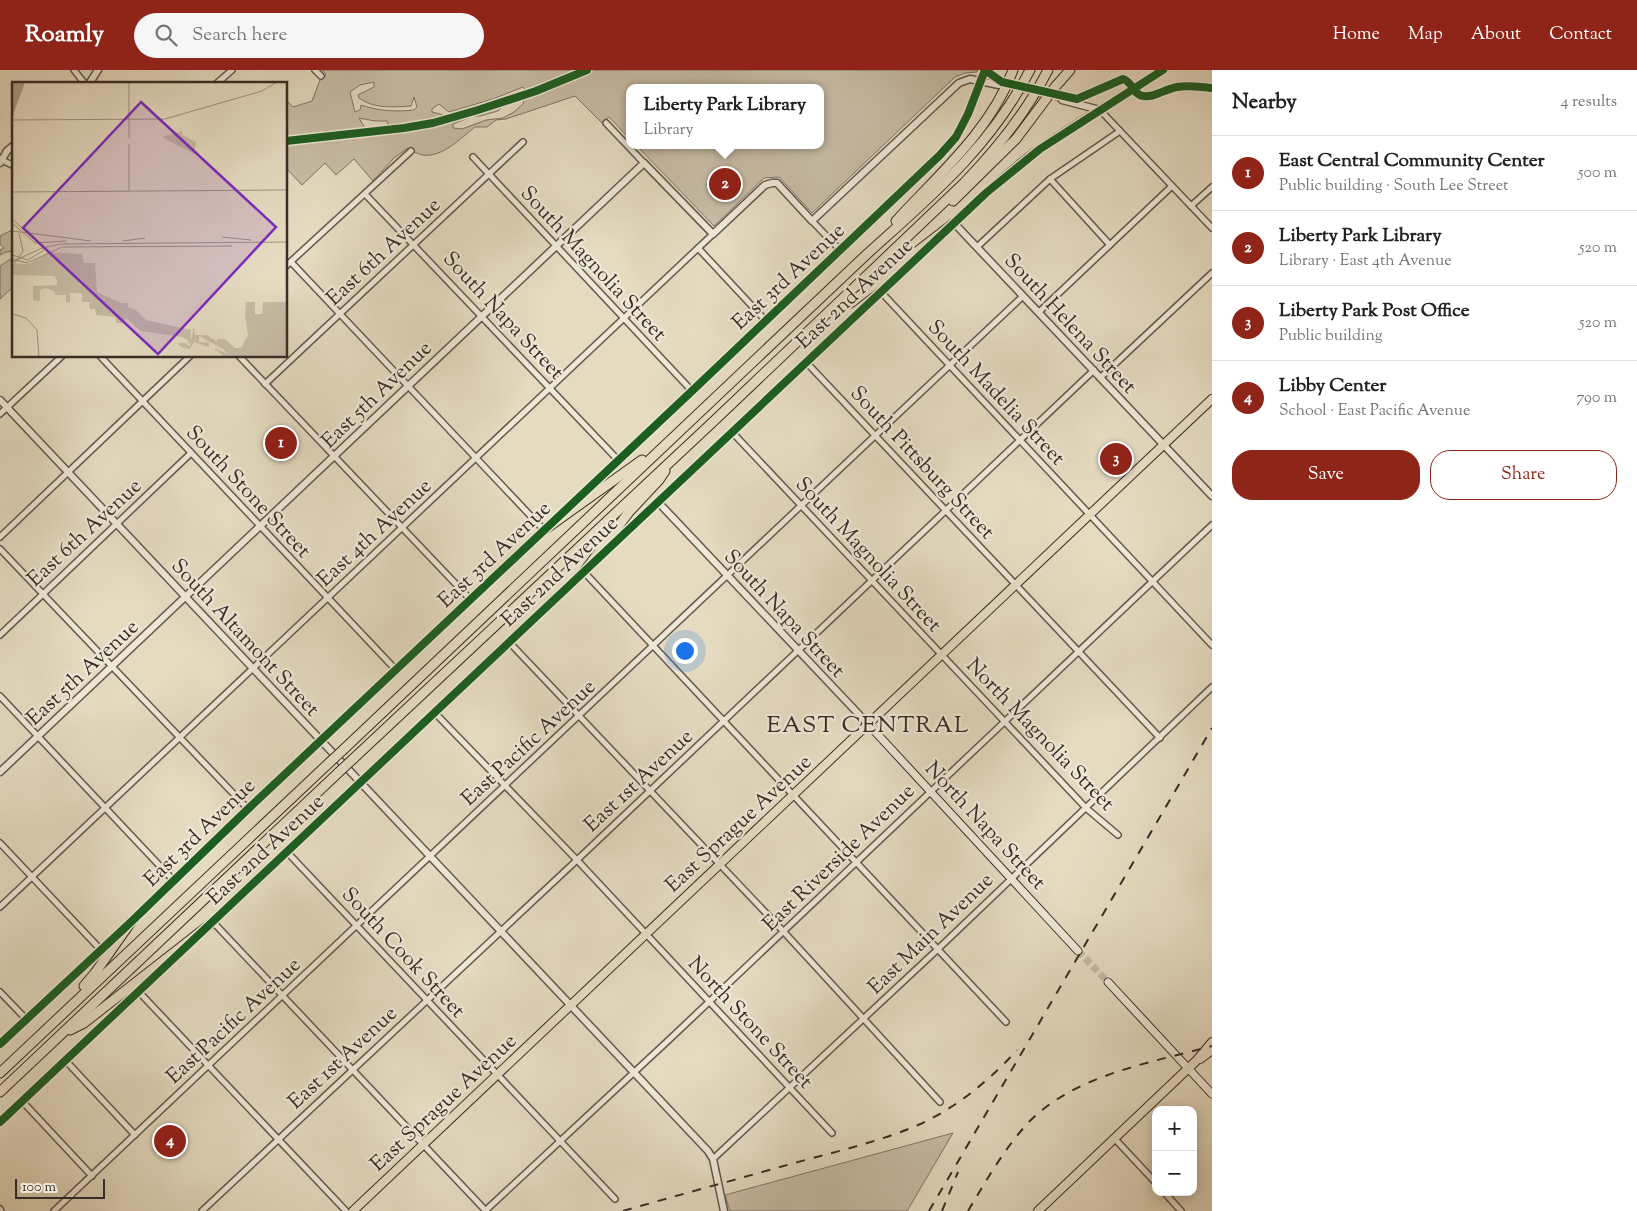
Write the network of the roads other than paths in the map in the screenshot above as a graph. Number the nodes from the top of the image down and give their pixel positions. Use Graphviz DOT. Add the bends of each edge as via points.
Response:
graph roads {
  1 [pos="74,70"];
  2 [pos="98,70"];
  3 [pos="232,70"];
  4 [pos="315,70"];
  5 [pos="985,70"];
  6 [pos="1013,70"];
  7 [pos="1030,70"];
  8 [pos="1048,70"];
  9 [pos="1070,70"];
  10 [pos="1163,70"];
  11 [pos="321,76"];
  12 [pos="981,81"];
  13 [pos="83,82"];
  14 [pos="90,82"];
  15 [pos="218,82"];
  16 [pos="999,86"];
  17 [pos="1062,100"];
  18 [pos="1100,110"];
  19 [pos="606,123"];
  20 [pos="1120,131"];
  21 [pos="523,142"];
  22 [pos="626,144"];
  23 [pos="12,147"];
  24 [pos="631,149"];
  25 [pos="411,151"];
  26 [pos="473,157"];
  27 [pos="0,160"];
  28 [pos="644,162"];
  29 [pos="12,165"];
  30 [pos="489,174"];
  31 [pos="1050,179"];
  32 [pos="1172,186"];
  33 [pos="1212,187"];
  34 [pos="365,194"];
  35 [pos="1192,206"];
  36 [pos="928,218"];
  37 [pos="812,221"];
  38 [pos="954,223"];
  39 [pos="1212,228"];
  40 [pos="713,234"];
  41 [pos="415,244"];
  42 [pos="1110,245"];
  43 [pos="555,246"];
  44 [pos="977,247"];
  45 [pos="698,248"];
  46 [pos="841,250"];
  47 [pos="866,255"];
  48 [pos="291,262"];
  49 [pos="288,264"];
  50 [pos="1212,273"];
  51 [pos="881,292"];
  52 [pos="1023,296"];
  53 [pos="1039,312"];
  54 [pos="340,314"];
  55 [pos="827,314"];
  56 [pos="482,316"];
  57 [pos="623,318"];
  58 [pos="766,321"];
  59 [pos="60,358"];
  60 [pos="102,358"];
  61 [pos="188,358"];
  62 [pos="241,358"];
  63 [pos="806,362"];
  64 [pos="950,366"];
  65 [pos="1094,370"];
  66 [pos="1100,378"];
  67 [pos="265,384"];
  68 [pos="407,386"];
  69 [pos="550,387"];
  70 [pos="692,391"];
  71 [pos="1212,399"];
  72 [pos="0,400"];
  73 [pos="142,401"];
  74 [pos="7,407"];
  75 [pos="0,414"];
  76 [pos="732,432"];
  77 [pos="876,436"];
  78 [pos="1020,440"];
  79 [pos="669,441"];
  80 [pos="1164,444"];
  81 [pos="191,453"];
  82 [pos="334,456"];
  83 [pos="476,458"];
  84 [pos="673,458"];
  85 [pos="618,460"];
  86 [pos="69,472"];
  87 [pos="1212,496"];
  88 [pos="658,502"];
  89 [pos="802,506"];
  90 [pos="946,510"];
  91 [pos="1090,515"];
  92 [pos="117,524"];
  93 [pos="1212,525"];
  94 [pos="260,527"];
  95 [pos="402,528"];
  96 [pos="544,530"];
  97 [pos="0,537"];
  98 [pos="0,548"];
  99 [pos="584,572"];
  100 [pos="728,576"];
  101 [pos="872,581"];
  102 [pos="1153,581"];
  103 [pos="1016,585"];
  104 [pos="43,593"];
  105 [pos="185,597"];
  106 [pos="328,598"];
  107 [pos="471,600"];
  108 [pos="0,634"];
  109 [pos="509,642"];
  110 [pos="1212,645"];
  111 [pos="654,646"];
  112 [pos="798,651"];
  113 [pos="1079,651"];
  114 [pos="942,655"];
  115 [pos="111,666"];
  116 [pos="253,668"];
  117 [pos="396,670"];
  118 [pos="1212,687"];
  119 [pos="0,696"];
  120 [pos="434,713"];
  121 [pos="579,716"];
  122 [pos="724,721"];
  123 [pos="1004,722"];
  124 [pos="868,724"];
  125 [pos="38,736"];
  126 [pos="179,738"];
  127 [pos="1160,738"];
  128 [pos="322,741"];
  129 [pos="0,772"];
  130 [pos="361,782"];
  131 [pos="504,786"];
  132 [pos="649,791"];
  133 [pos="930,791"];
  134 [pos="793,795"];
  135 [pos="106,808"];
  136 [pos="1086,808"];
  137 [pos="248,809"];
  138 [pos="1118,835"];
  139 [pos="0,843"];
  140 [pos="287,852"];
  141 [pos="430,856"];
  142 [pos="577,860"];
  143 [pos="856,861"];
  144 [pos="719,865"];
  145 [pos="32,877"];
  146 [pos="1011,878"];
  147 [pos="174,880"];
  148 [pos="0,907"];
  149 [pos="131,922"];
  150 [pos="213,922"];
  151 [pos="357,925"];
  152 [pos="500,930"];
  153 [pos="783,931"];
  154 [pos="646,934"];
  155 [pos="938,949"];
  156 [pos="101,950"];
  157 [pos="1078,950"];
  158 [pos="1108,982"];
  159 [pos="0,992"];
  160 [pos="139,992"];
  161 [pos="282,997"];
  162 [pos="426,1000"];
  163 [pos="709,1002"];
  164 [pos="571,1006"];
  165 [pos="864,1018"];
  166 [pos="26,1020"];
  167 [pos="1006,1022"];
  168 [pos="49,1026"];
  169 [pos="61,1035"];
  170 [pos="1212,1042"];
  171 [pos="0,1044"];
  172 [pos="1212,1050"];
  173 [pos="66,1061"];
  174 [pos="1196,1061"];
  175 [pos="209,1066"];
  176 [pos="1188,1068"];
  177 [pos="352,1070"];
  178 [pos="634,1072"];
  179 [pos="0,1073"];
  180 [pos="497,1075"];
  181 [pos="790,1088"];
  182 [pos="0,1092"];
  183 [pos="1212,1094"];
  184 [pos="22,1101"];
  185 [pos="940,1102"];
  186 [pos="0,1122"];
  187 [pos="832,1133"];
  188 [pos="135,1135"];
  189 [pos="278,1139"];
  190 [pos="1114,1139"];
  191 [pos="560,1142"];
  192 [pos="423,1145"];
  193 [pos="713,1159"];
  194 [pos="92,1176"];
  195 [pos="1152,1179"];
  196 [pos="1168,1196"];
  197 [pos="615,1199"];
  198 [pos="204,1210"];
  199 [pos="54,1211"];
  200 [pos="346,1211"];
  201 [pos="353,1211"];
  202 [pos="486,1211"];
  203 [pos="724,1211"];
  204 [pos="1038,1211"];
  205 [pos="1181,1211"];
  1 -- 13 [label="street"];
  2 -- 14 [label="street"];
  3 -- 15 [label="street"];
  4 -- 11 [label="street"];
  5 -- 12 [label="main road, East 3rd Avenue"];
  6 -- 47 [label="highway" via="1005,89 980,127"];
  7 -- 47 [label="highway" via="1004,114 975,152 928,200"];
  8 -- 36 [label="highway" via="1006,136"];
  9 -- 36 [label="highway" via="1001,156 954,201"];
  10 -- 18 [label="main road, East 2nd Avenue"];
  12 -- 16 [label="street"];
  12 -- 37 [label="street" via="970,79 959,83"];
  12 -- 46 [label="main road, East 3rd Avenue" via="956,137"];
  17 -- 18 [label="street"];
  18 -- 20 [label="street"];
  18 -- 38 [label="main road, East 2nd Avenue" via="1029,157"];
  19 -- 22 [label="street"];
  20 -- 31 [label="street"];
  20 -- 32 [label="street"];
  21 -- 30 [label="street, East 6th Avenue"];
  23 -- 27 [label="street"];
  24 -- 28 [label="street"];
  25 -- 34 [label="street"];
  26 -- 30 [label="street, South Magnolia Street"];
  27 -- 29 [label="street"];
  28 -- 40 [label="street"];
  28 -- 43 [label="street, East 5th Avenue"];
  30 -- 41 [label="street, East 6th Avenue"];
  30 -- 43 [label="street, South Magnolia Street"];
  31 -- 42 [label="street"];
  31 -- 44 [label="street"];
  32 -- 35 [label="street"];
  32 -- 42 [label="street"];
  33 -- 35 [label="street"];
  34 -- 41 [label="street, South Napa Street"];
  34 -- 48 [label="street"];
  35 -- 39 [label="street"];
  36 -- 55 [label="highway"];
  37 -- 40 [label="street, East 4th Avenue" via="777,183 772,182"];
  37 -- 46 [label="street"];
  38 -- 44 [label="street, South Helena Street"];
  38 -- 51 [label="street, East 2nd Avenue"];
  38 -- 55 [label="highway" via="852,302"];
  40 -- 45 [label="street, East 4th Avenue"];
  41 -- 54 [label="street, East 6th Avenue"];
  41 -- 56 [label="street, South Napa Street"];
  42 -- 53 [label="street"];
  43 -- 56 [label="street, East 5th Avenue"];
  43 -- 57 [label="street, South Magnolia Street"];
  44 -- 52 [label="street, South Helena Street"];
  45 -- 57 [label="street, East 4th Avenue"];
  45 -- 58 [label="street"];
  46 -- 58 [label="main road, East 3rd Avenue"];
  47 -- 79 [label="highway"];
  48 -- 49 [label="street"];
  48 -- 54 [label="street"];
  50 -- 66 [label="street"];
  51 -- 63 [label="street, East 2nd Avenue"];
  51 -- 64 [label="street, South Madelia Street"];
  52 -- 53 [label="street, South Helena Street"];
  52 -- 64 [label="street, East Pacific Avenue"];
  53 -- 65 [label="street, South Helena Street"];
  54 -- 67 [label="street, East 6th Avenue"];
  54 -- 68 [label="street"];
  55 -- 84 [label="highway"];
  56 -- 68 [label="street, East 5th Avenue"];
  56 -- 69 [label="street, South Napa Street"];
  57 -- 69 [label="street, East 4th Avenue"];
  57 -- 70 [label="street, South Magnolia Street"];
  58 -- 70 [label="main road, East 3rd Avenue"];
  59 -- 74 [label="street"];
  60 -- 73 [label="street, South Stone Street"];
  61 -- 73 [label="street"];
  62 -- 67 [label="street"];
  63 -- 76 [label="street, East 2nd Avenue"];
  63 -- 77 [label="street, South Pittsburg Street"];
  64 -- 77 [label="street, East Pacific Avenue"];
  64 -- 78 [label="street, South Madelia Street"];
  65 -- 66 [label="street, South Helena Street"];
  65 -- 78 [label="street, East 1st Avenue"];
  66 -- 80 [label="street, South Helena Street"];
  67 -- 82 [label="street"];
  68 -- 82 [label="street, East 5th Avenue"];
  68 -- 83 [label="street"];
  69 -- 83 [label="street, East 4th Avenue"];
  69 -- 85 [label="street, South Napa Street"];
  70 -- 85 [label="main road, East 3rd Avenue"];
  71 -- 80 [label="main road, East Sprague Avenue"];
  72 -- 74 [label="street, South Altamont Street"];
  73 -- 81 [label="street, South Stone Street"];
  73 -- 86 [label="street"];
  74 -- 75 [label="street"];
  74 -- 86 [label="street, South Altamont Street"];
  76 -- 88 [label="street, East 2nd Avenue"];
  76 -- 89 [label="street, South Magnolia Street"];
  77 -- 89 [label="street, East Pacific Avenue"];
  77 -- 90 [label="street, South Pittsburg Street"];
  78 -- 90 [label="street, East 1st Avenue"];
  78 -- 91 [label="street, South Madelia Street"];
  79 -- 96 [label="highway"];
  79 -- 168 [label="highway, bridge"];
  80 -- 87 [label="street, South Helena Street"];
  80 -- 91 [label="main road, East Sprague Avenue"];
  81 -- 92 [label="street, East 6th Avenue"];
  81 -- 94 [label="street, South Stone Street"];
  82 -- 94 [label="street, East 5th Avenue"];
  82 -- 95 [label="street"];
  83 -- 95 [label="street, East 4th Avenue"];
  83 -- 96 [label="street"];
  84 -- 99 [label="highway" via="659,480 629,512"];
  84 -- 169 [label="highway, bridge"];
  85 -- 96 [label="main road, East 3rd Avenue"];
  86 -- 92 [label="street, South Altamont Street"];
  86 -- 97 [label="street"];
  88 -- 99 [label="street, East 2nd Avenue"];
  88 -- 100 [label="street, South Napa Street"];
  89 -- 100 [label="street, East Pacific Avenue"];
  89 -- 101 [label="street, South Magnolia Street"];
  90 -- 101 [label="street, East 1st Avenue"];
  90 -- 103 [label="street, South Pittsburg Street"];
  91 -- 102 [label="street, South Madelia Street"];
  91 -- 103 [label="main road, East Sprague Avenue"];
  92 -- 104 [label="street, East 6th Avenue"];
  92 -- 105 [label="street, South Altamont Street"];
  93 -- 102 [label="street, East Riverside Avenue"];
  94 -- 105 [label="street, East 5th Avenue"];
  94 -- 106 [label="street, South Stone Street"];
  95 -- 106 [label="street, East 4th Avenue"];
  95 -- 107 [label="street"];
  96 -- 107 [label="main road, East 3rd Avenue"];
  98 -- 104 [label="street"];
  99 -- 109 [label="street, East 2nd Avenue"];
  99 -- 111 [label="street"];
  100 -- 111 [label="street, East Pacific Avenue"];
  100 -- 112 [label="street, South Napa Street"];
  101 -- 112 [label="street, East 1st Avenue"];
  101 -- 114 [label="street, South Magnolia Street"];
  102 -- 110 [label="street, South Madelia Street"];
  102 -- 113 [label="street, East Riverside Avenue"];
  103 -- 113 [label="street, South Pittsburg Street"];
  103 -- 114 [label="main road, East Sprague Avenue"];
  104 -- 108 [label="street, East 6th Avenue"];
  104 -- 115 [label="street"];
  105 -- 115 [label="street, East 5th Avenue"];
  105 -- 116 [label="street, South Altamont Street"];
  106 -- 116 [label="street, East 4th Avenue"];
  106 -- 117 [label="street, South Stone Street"];
  107 -- 117 [label="main road, East 3rd Avenue"];
  109 -- 120 [label="street, East 2nd Avenue"];
  109 -- 121 [label="street"];
  111 -- 121 [label="street, East Pacific Avenue"];
  111 -- 122 [label="street"];
  112 -- 122 [label="street, East 1st Avenue"];
  112 -- 124 [label="street, South Napa Street"];
  113 -- 123 [label="street, East Riverside Avenue"];
  113 -- 127 [label="street, South Pittsburg Street"];
  114 -- 123 [label="street, North Magnolia Street"];
  114 -- 124 [label="main road, East Sprague Avenue"];
  115 -- 125 [label="street, East 5th Avenue"];
  115 -- 126 [label="street"];
  116 -- 126 [label="street, East 4th Avenue"];
  116 -- 128 [label="street, South Altamont Street"];
  117 -- 128 [label="main road, East 3rd Avenue"];
  118 -- 127 [label="street, East Main Avenue"];
  119 -- 125 [label="street"];
  120 -- 130 [label="street, East 2nd Avenue"];
  120 -- 131 [label="street"];
  121 -- 131 [label="street, East Pacific Avenue"];
  121 -- 132 [label="street"];
  122 -- 132 [label="street, East 1st Avenue"];
  122 -- 134 [label="street"];
  123 -- 133 [label="street, East Riverside Avenue"];
  123 -- 136 [label="street, North Magnolia Street"];
  124 -- 133 [label="main road, North Napa Street"];
  124 -- 134 [label="main road, East Sprague Avenue"];
  125 -- 129 [label="street, East 5th Avenue"];
  125 -- 135 [label="street"];
  126 -- 135 [label="street, East 4th Avenue"];
  126 -- 137 [label="street"];
  127 -- 136 [label="street, East Main Avenue"];
  128 -- 130 [label="street, South Altamont Street"];
  128 -- 137 [label="main road, East 3rd Avenue"];
  130 -- 140 [label="street, East 2nd Avenue"];
  130 -- 141 [label="street, South Altamont Street"];
  131 -- 141 [label="street, East Pacific Avenue"];
  131 -- 142 [label="street"];
  132 -- 142 [label="street, East 1st Avenue"];
  132 -- 144 [label="street"];
  133 -- 143 [label="street, East Riverside Avenue"];
  133 -- 146 [label="main road, North Napa Street"];
  134 -- 143 [label="street"];
  134 -- 144 [label="main road, East Sprague Avenue"];
  135 -- 145 [label="street, East 4th Avenue"];
  135 -- 147 [label="street"];
  136 -- 138 [label="street, North Magnolia Street"];
  136 -- 146 [label="street, East Main Avenue"];
  137 -- 147 [label="main road, East 3rd Avenue"];
  139 -- 145 [label="street"];
  140 -- 150 [label="street, East 2nd Avenue"];
  140 -- 151 [label="street, South Cook Street"];
  141 -- 151 [label="street, East Pacific Avenue"];
  141 -- 152 [label="street, South Altamont Street"];
  142 -- 152 [label="street, East 1st Avenue"];
  142 -- 154 [label="street"];
  143 -- 153 [label="street, East Riverside Avenue"];
  143 -- 155 [label="street"];
  144 -- 153 [label="street"];
  144 -- 154 [label="main road, East Sprague Avenue"];
  145 -- 148 [label="street, East 4th Avenue"];
  145 -- 156 [label="street"];
  146 -- 155 [label="street, East Main Avenue"];
  146 -- 157 [label="main road, North Napa Street"];
  147 -- 149 [label="main road, East 3rd Avenue"];
  149 -- 156 [label="street, East 3rd Avenue"];
  149 -- 168 [label="highway" via="95,973"];
  150 -- 160 [label="street, East 2nd Avenue"];
  150 -- 161 [label="street"];
  150 -- 169 [label="highway" via="84,1023"];
  151 -- 161 [label="street, East Pacific Avenue"];
  151 -- 162 [label="street, South Cook Street"];
  152 -- 162 [label="street, East 1st Avenue"];
  152 -- 164 [label="street, South Altamont Street"];
  153 -- 163 [label="street, East Riverside Avenue"];
  153 -- 165 [label="street"];
  154 -- 163 [label="street, North Stone Street"];
  154 -- 164 [label="main road, East Sprague Avenue"];
  155 -- 165 [label="street, East Main Avenue"];
  155 -- 167 [label="street"];
  156 -- 166 [label="street, East 3rd Avenue"];
  158 -- 176 [label="main road"];
  159 -- 166 [label="street"];
  160 -- 173 [label="street, East 2nd Avenue"];
  160 -- 175 [label="street"];
  161 -- 175 [label="street, East Pacific Avenue"];
  161 -- 177 [label="street"];
  162 -- 177 [label="street, East 1st Avenue"];
  162 -- 180 [label="street, South Cook Street"];
  163 -- 178 [label="street, East Riverside Avenue"];
  163 -- 181 [label="street, North Stone Street"];
  164 -- 178 [label="street, South Altamont Street"];
  164 -- 180 [label="main road, East Sprague Avenue"];
  165 -- 181 [label="street, East Main Avenue"];
  165 -- 185 [label="street"];
  166 -- 171 [label="street, East 3rd Avenue"];
  168 -- 179 [label="highway"];
  169 -- 182 [label="highway"];
  170 -- 174 [label="main road"];
  172 -- 174 [label="main road"];
  173 -- 184 [label="street, East 2nd Avenue"];
  173 -- 188 [label="street"];
  174 -- 176 [label="main road"];
  175 -- 188 [label="street, East Pacific Avenue"];
  175 -- 189 [label="street"];
  176 -- 183 [label="main road"];
  176 -- 190 [label="main road"];
  177 -- 189 [label="street, East 1st Avenue"];
  177 -- 192 [label="street"];
  178 -- 191 [label="street, East Riverside Avenue"];
  178 -- 193 [label="street, South Altamont Street"];
  180 -- 191 [label="street, South Cook Street"];
  180 -- 192 [label="main road, East Sprague Avenue"];
  181 -- 187 [label="street, North Stone Street"];
  181 -- 193 [label="street, East Main Avenue"];
  184 -- 186 [label="street, East 2nd Avenue"];
  184 -- 194 [label="street"];
  188 -- 194 [label="street, East Pacific Avenue"];
  189 -- 198 [label="street, East 1st Avenue"];
  189 -- 200 [label="street"];
  190 -- 195 [label="street"];
  190 -- 204 [label="main road"];
  191 -- 197 [label="street, South Cook Street"];
  191 -- 202 [label="street, East Riverside Avenue"];
  192 -- 201 [label="main road, East Sprague Avenue"];
  192 -- 202 [label="street"];
  193 -- 203 [label="street"];
  194 -- 199 [label="street, East Pacific Avenue"];
  196 -- 205 [label="street"];
}
